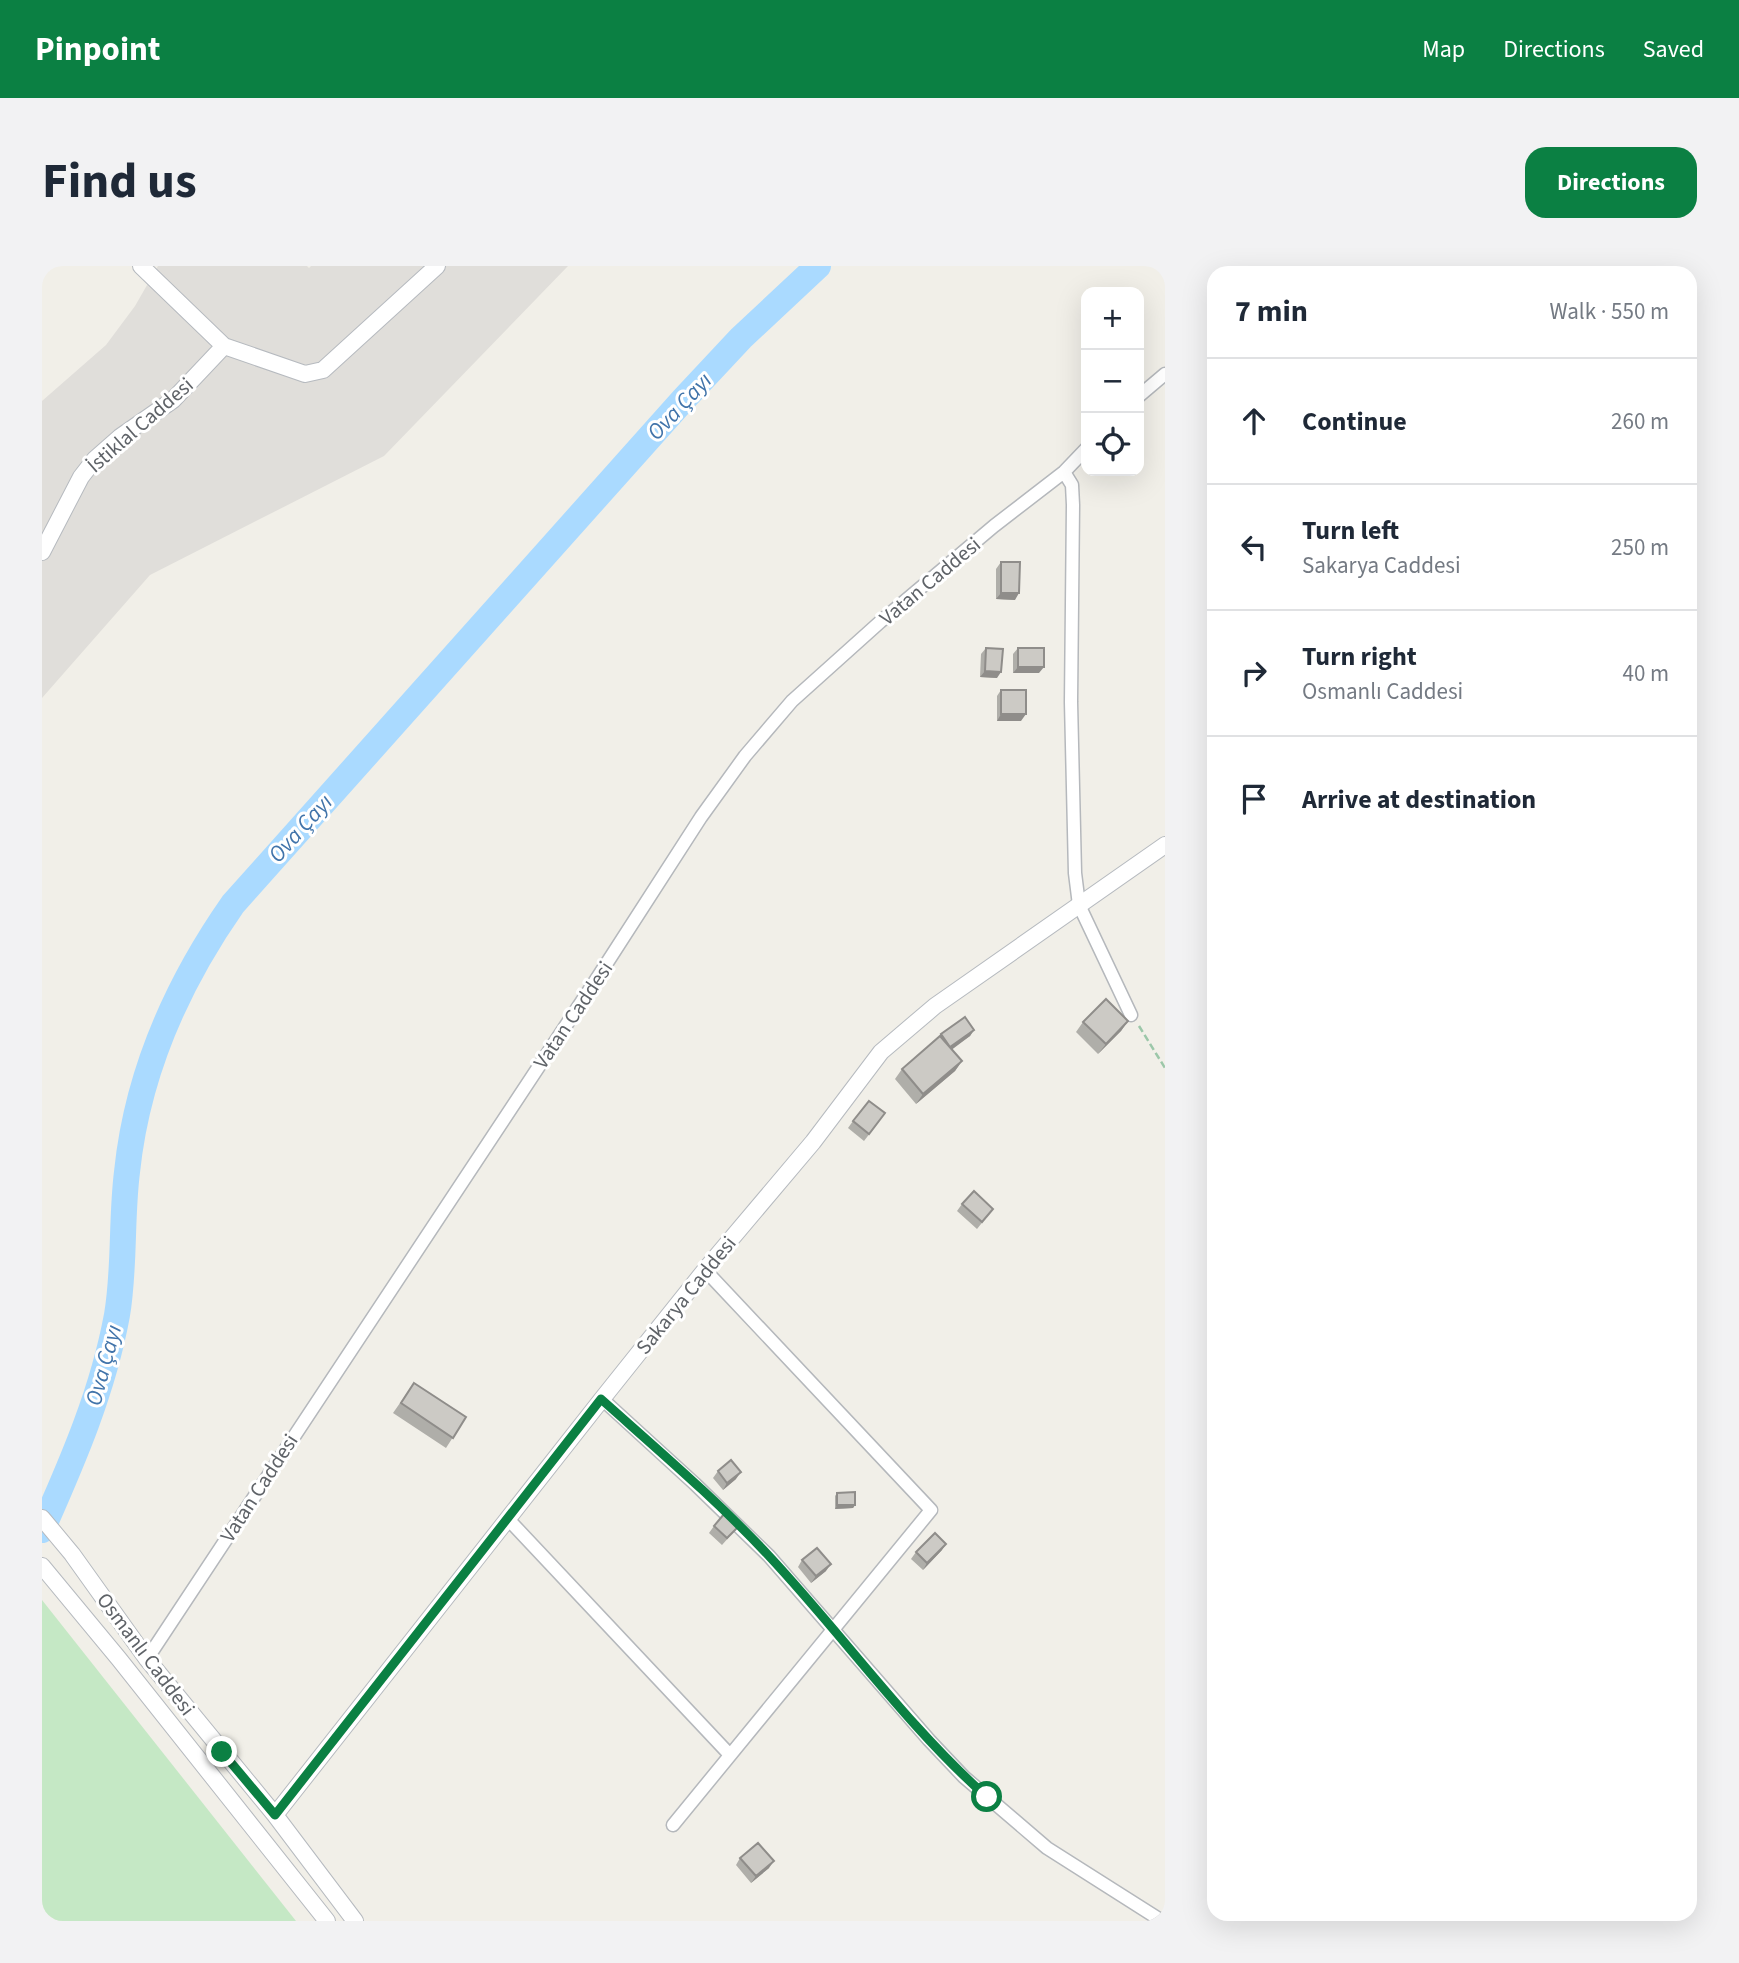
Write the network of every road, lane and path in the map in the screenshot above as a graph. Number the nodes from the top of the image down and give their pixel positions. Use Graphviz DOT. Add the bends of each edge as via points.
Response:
graph roads {
  1 [pos="141,266"];
  2 [pos="437,266"];
  3 [pos="223,346"];
  4 [pos="1165,374"];
  5 [pos="1144,392"];
  6 [pos="1081,454"];
  7 [pos="1064,472"];
  8 [pos="42,552"];
  9 [pos="1165,845"];
  10 [pos="1079,905"];
  11 [pos="1131,1015"];
  12 [pos="1165,1068"];
  13 [pos="705,1270"];
  14 [pos="601,1399"];
  15 [pos="42,1518"];
  16 [pos="508,1519"];
  17 [pos="42,1566"];
  18 [pos="833,1629"];
  19 [pos="147,1659"];
  20 [pos="730,1755"];
  21 [pos="275,1815"];
  22 [pos="673,1825"];
  23 [pos="327,1921"];
  24 [pos="355,1921"];
  25 [pos="1162,1921"];
  1 -- 3 [label="street"];
  2 -- 3 [label="street" via="323,370 305,374"];
  3 -- 8 [label="street, İstiklal Caddesi" via="173,400 95,459"];
  4 -- 5 [label="street"];
  6 -- 7 [label="street, Vatan Caddesi"];
  7 -- 10 [label="street" via="1072,485 1073,505 1071,715 1074,873"];
  7 -- 19 [label="street, Vatan Caddesi" via="880,622 792,701 745,756"];
  9 -- 10 [label="street, Sakarya Caddesi"];
  10 -- 11 [label="street"];
  10 -- 13 [label="street, Sakarya Caddesi" via="935,1006 881,1052 813,1142"];
  11 -- 12 [label="path"];
  13 -- 14 [label="street, Sakarya Caddesi"];
  13 -- 18 [label="street" via="931,1510"];
  14 -- 16 [label="street, Sakarya Caddesi"];
  14 -- 18 [label="street" via="759,1547"];
  15 -- 19 [label="street, Osmanlı Caddesi"];
  16 -- 20 [label="street"];
  16 -- 21 [label="street, Sakarya Caddesi"];
  17 -- 23 [label="street, Osmanlı Caddesi"];
  18 -- 20 [label="street"];
  18 -- 25 [label="street" via="964,1777 1047,1848"];
  19 -- 21 [label="street, Osmanlı Caddesi"];
  20 -- 22 [label="street"];
  21 -- 24 [label="street, Osmanlı Caddesi"];
}
